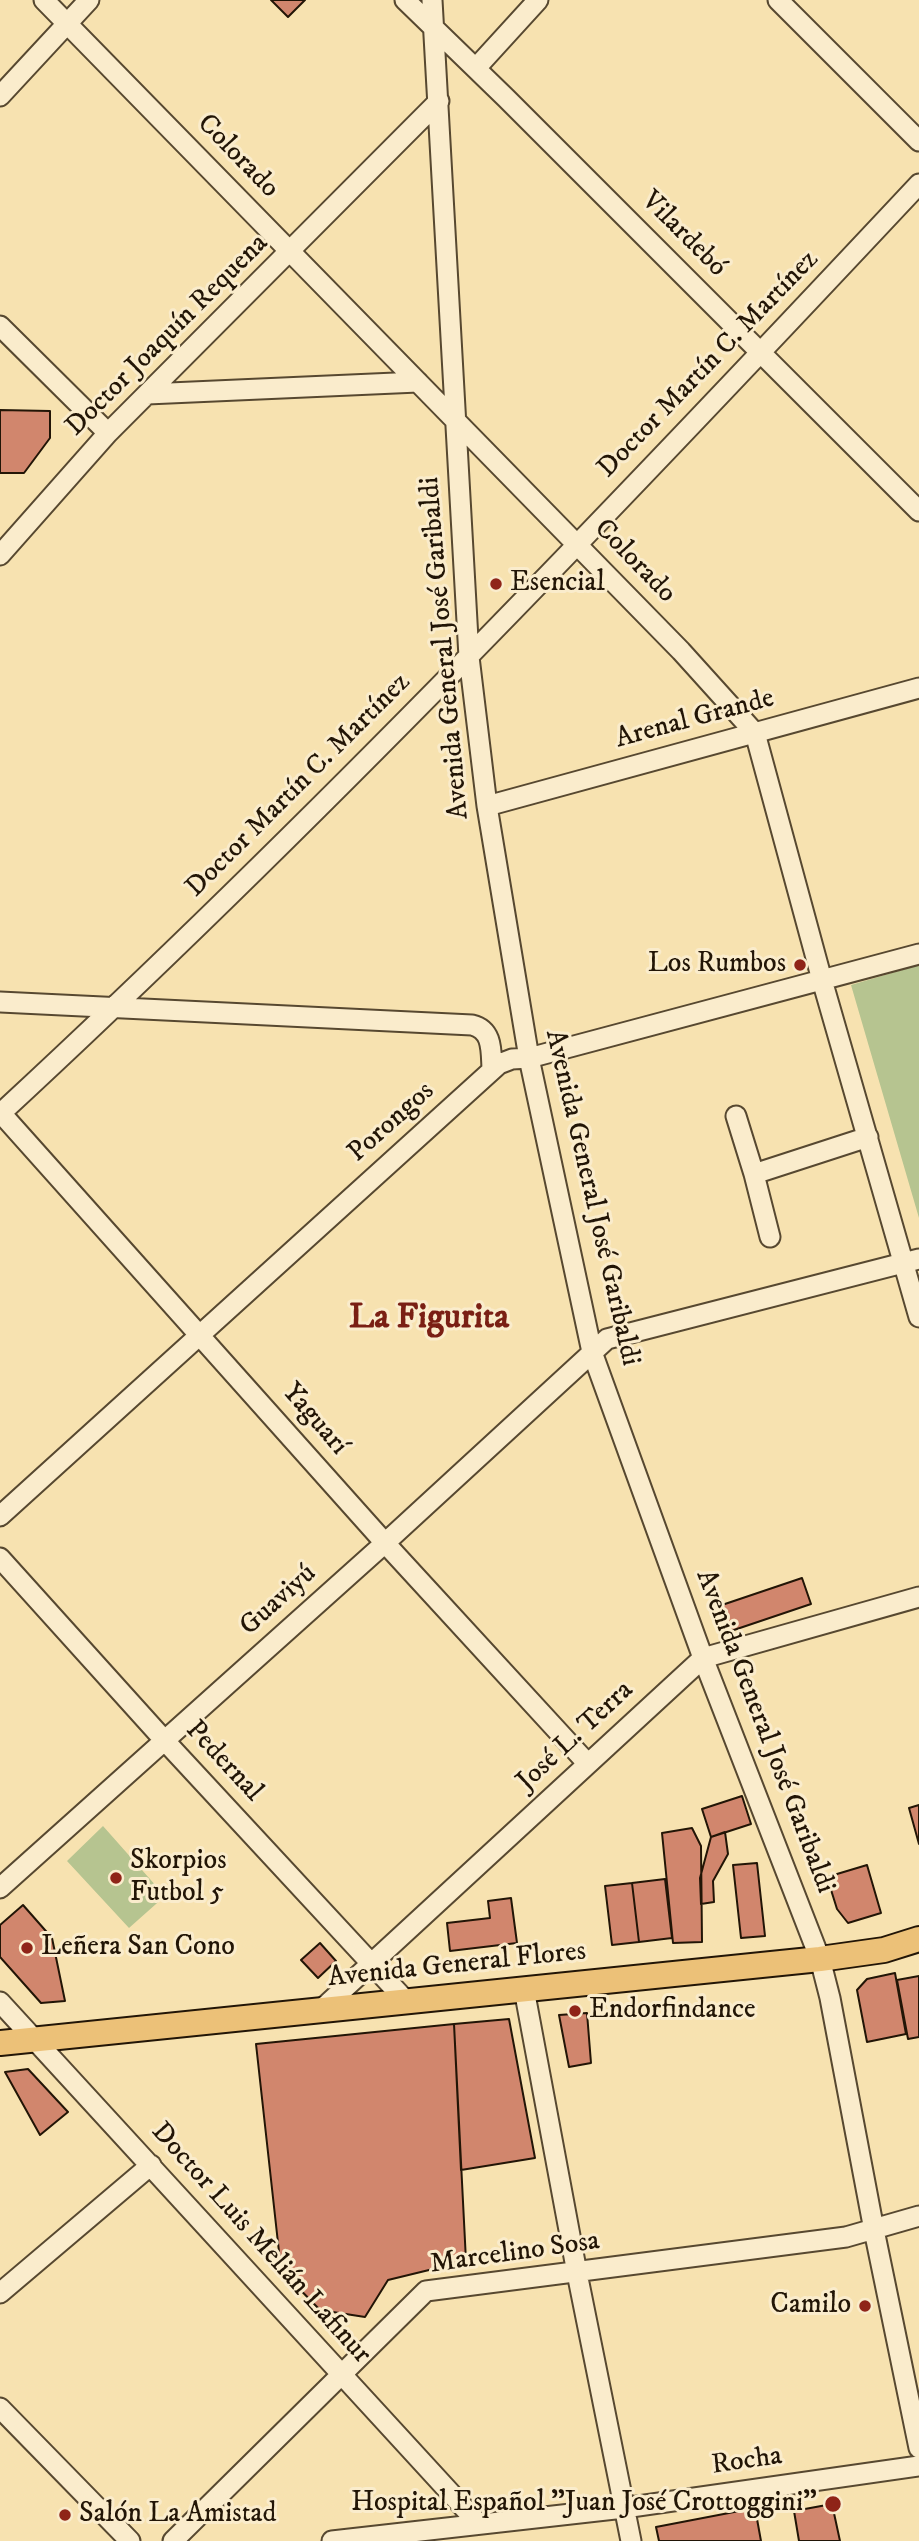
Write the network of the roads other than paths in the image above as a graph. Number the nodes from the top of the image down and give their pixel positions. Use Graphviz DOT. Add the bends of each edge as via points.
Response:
graph roads {
  1 [pos="44,0"];
  2 [pos="89,0"];
  3 [pos="405,0"];
  4 [pos="432,0"];
  5 [pos="538,0"];
  6 [pos="778,0"];
  7 [pos="67,23"];
  8 [pos="433,27"];
  9 [pos="476,68"];
  10 [pos="0,96"];
  11 [pos="439,101"];
  12 [pos="919,141"];
  13 [pos="919,184"];
  14 [pos="291,252"];
  15 [pos="0,326"];
  16 [pos="762,352"];
  17 [pos="418,382"];
  18 [pos="147,394"];
  19 [pos="454,419"];
  20 [pos="108,433"];
  21 [pos="919,511"];
  22 [pos="577,544"];
  23 [pos="0,555"];
  24 [pos="469,657"];
  25 [pos="919,688"];
  26 [pos="755,733"];
  27 [pos="487,806"];
  28 [pos="919,954"];
  29 [pos="822,980"];
  30 [pos="0,1002"];
  31 [pos="116,1008"];
  32 [pos="529,1058"];
  33 [pos="492,1069"];
  34 [pos="0,1113"];
  35 [pos="736,1116"];
  36 [pos="868,1137"];
  37 [pos="754,1174"];
  38 [pos="770,1237"];
  39 [pos="911,1261"];
  40 [pos="919,1317"];
  41 [pos="201,1334"];
  42 [pos="592,1352"];
  43 [pos="0,1516"];
  44 [pos="385,1543"];
  45 [pos="0,1558"];
  46 [pos="919,1597"];
  47 [pos="704,1658"];
  48 [pos="165,1741"];
  49 [pos="589,1764"];
  50 [pos="0,1888"];
  51 [pos="919,1940"];
  52 [pos="820,1959"];
  53 [pos="371,1965"];
  54 [pos="524,1989"];
  55 [pos="407,2001"];
  56 [pos="0,2002"];
  57 [pos="322,2010"];
  58 [pos="34,2039"];
  59 [pos="0,2043"];
  60 [pos="150,2165"];
  61 [pos="919,2217"];
  62 [pos="874,2230"];
  63 [pos="577,2273"];
  64 [pos="0,2292"];
  65 [pos="340,2375"];
  66 [pos="0,2408"];
  67 [pos="919,2448"];
  68 [pos="919,2466"];
  69 [pos="624,2508"];
  70 [pos="478,2523"];
  71 [pos="130,2541"];
  72 [pos="173,2541"];
  73 [pos="332,2541"];
  74 [pos="631,2541"];
  1 -- 7 [label="street, Colorado"];
  2 -- 7 [label="street"];
  3 -- 8 [label="street, Vilardebó"];
  4 -- 8 [label="street, Avenida General José Garibaldi"];
  5 -- 9 [label="street"];
  6 -- 12 [label="street"];
  7 -- 10 [label="street"];
  7 -- 14 [label="street, Colorado"];
  8 -- 9 [label="street, Vilardebó"];
  8 -- 11 [label="street, Avenida General José Garibaldi"];
  9 -- 16 [label="street, Vilardebó"];
  11 -- 14 [label="street, Doctor Joaquín Requena"];
  11 -- 19 [label="street, Avenida General José Garibaldi"];
  13 -- 16 [label="street, Doctor Martín C. Martínez"];
  14 -- 17 [label="street, Colorado"];
  14 -- 18 [label="street, Doctor Joaquín Requena"];
  15 -- 20 [label="street"];
  16 -- 21 [label="street, Vilardebó"];
  16 -- 22 [label="street, Doctor Martín C. Martínez"];
  17 -- 18 [label="street"];
  17 -- 19 [label="street, Colorado"];
  18 -- 20 [label="street, Doctor Joaquín Requena"];
  19 -- 22 [label="street, Colorado"];
  19 -- 24 [label="street, Avenida General José Garibaldi"];
  20 -- 23 [label="street, Doctor Joaquín Requena"];
  22 -- 24 [label="street, Doctor Martín C. Martínez"];
  22 -- 26 [label="street, Colorado"];
  24 -- 27 [label="street, Avenida General José Garibaldi"];
  24 -- 31 [label="street, Doctor Martín C. Martínez"];
  25 -- 26 [label="street, Arenal Grande"];
  26 -- 27 [label="street, Arenal Grande"];
  26 -- 29 [label="street, Colorado"];
  27 -- 32 [label="street, Avenida General José Garibaldi"];
  28 -- 29 [label="street, Porongos"];
  29 -- 32 [label="street, Porongos"];
  29 -- 36 [label="street, Colorado"];
  30 -- 31 [label="street"];
  31 -- 33 [label="street" via="472,1025 486,1033"];
  31 -- 34 [label="street, Doctor Martín C. Martínez"];
  32 -- 33 [label="street, Porongos" via="512,1059"];
  32 -- 42 [label="street, Avenida General José Garibaldi"];
  33 -- 41 [label="street, Porongos"];
  34 -- 41 [label="street, Yaguarí"];
  35 -- 37 [label="street"];
  36 -- 37 [label="street"];
  36 -- 39 [label="street, Colorado"];
  37 -- 38 [label="street"];
  39 -- 40 [label="street, Colorado"];
  39 -- 42 [label="street, Guaviyú" via="607,1339"];
  41 -- 43 [label="street, Porongos"];
  41 -- 44 [label="street, Yaguarí"];
  42 -- 44 [label="street, Guaviyú"];
  42 -- 47 [label="street, Avenida General José Garibaldi"];
  44 -- 48 [label="street, Guaviyú"];
  44 -- 49 [label="street, Yaguarí"];
  45 -- 48 [label="street, Pedernal"];
  46 -- 47 [label="street, José L. Terra"];
  47 -- 49 [label="street, José L. Terra"];
  47 -- 52 [label="street, Avenida General José Garibaldi"];
  48 -- 50 [label="street, Guaviyú"];
  48 -- 53 [label="street, Pedernal"];
  49 -- 53 [label="street, José L. Terra"];
  51 -- 52 [label="main road, Avenida General Flores"];
  52 -- 54 [label="main road, Avenida General Flores"];
  52 -- 62 [label="street, Avenida General José Garibaldi"];
  53 -- 55 [label="street, Pedernal"];
  53 -- 57 [label="street, José L. Terra"];
  54 -- 55 [label="main road, Avenida General Flores"];
  54 -- 63 [label="street"];
  55 -- 57 [label="main road, Avenida General Flores"];
  56 -- 58 [label="street, Doctor Luis Melián Lafinur"];
  57 -- 58 [label="main road, Avenida General Flores"];
  58 -- 59 [label="main road, Avenida General Flores"];
  58 -- 60 [label="street, Doctor Luis Melián Lafinur"];
  60 -- 64 [label="street"];
  60 -- 65 [label="street, Doctor Luis Melián Lafinur"];
  61 -- 62 [label="street, Marcelino Sosa"];
  62 -- 63 [label="street, Marcelino Sosa"];
  62 -- 67 [label="street, Avenida General José Garibaldi"];
  63 -- 65 [label="street, Marcelino Sosa" via="426,2291"];
  63 -- 69 [label="street"];
  65 -- 70 [label="street, Doctor Luis Melián Lafinur"];
  65 -- 72 [label="street, Marcelino Sosa"];
  66 -- 71 [label="street"];
  68 -- 69 [label="street, Rocha"];
  69 -- 70 [label="street, Rocha"];
  69 -- 74 [label="street"];
  70 -- 73 [label="street, Rocha"];
}
